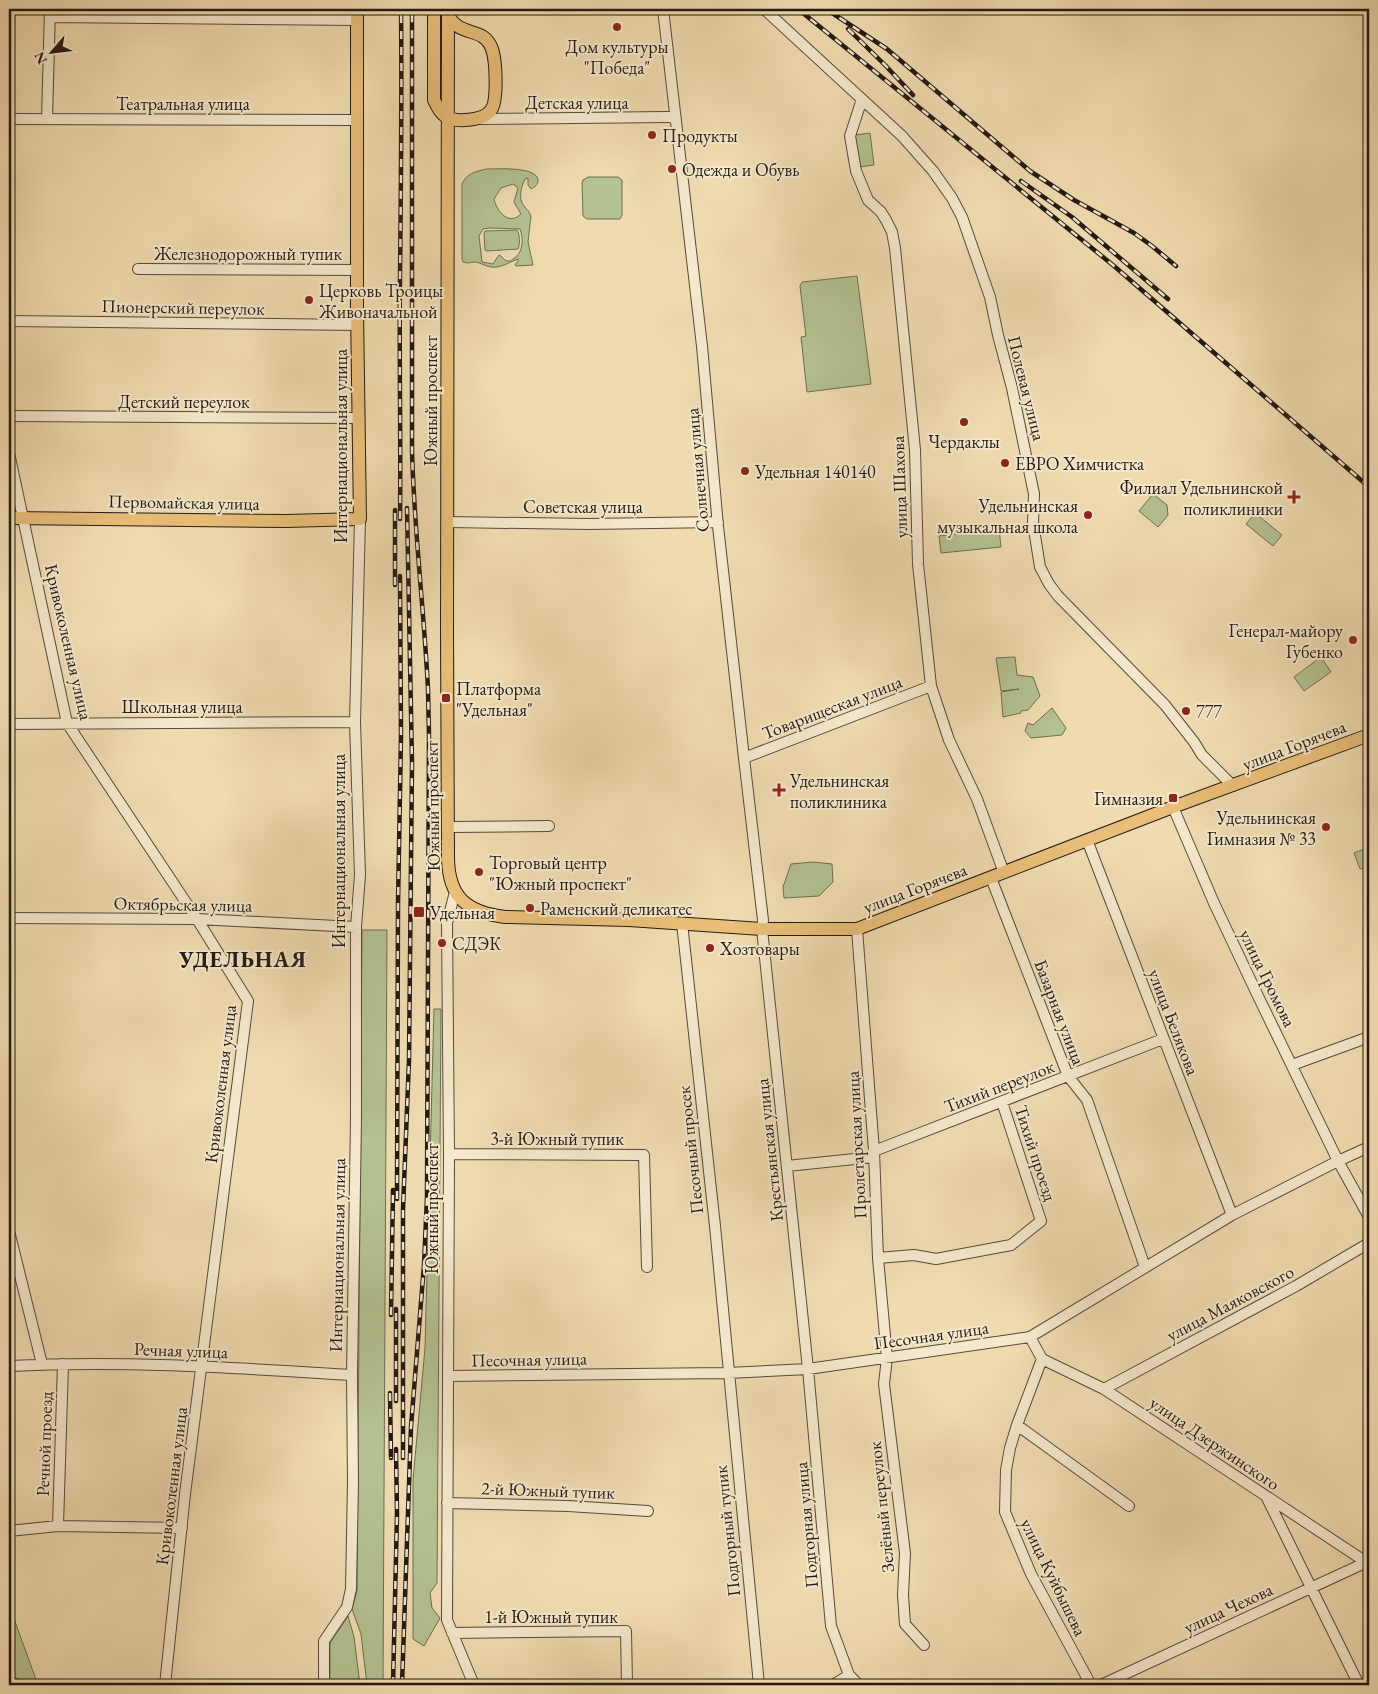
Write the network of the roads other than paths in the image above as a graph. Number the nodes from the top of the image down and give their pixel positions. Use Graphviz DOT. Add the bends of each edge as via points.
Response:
graph roads {
  1 [pos="434,9"];
  2 [pos="663,9"];
  3 [pos="764,9"];
  4 [pos="448,12"];
  5 [pos="50,13"];
  6 [pos="357,14"];
  7 [pos="468,31"];
  8 [pos="449,49"];
  9 [pos="862,99"];
  10 [pos="449,118"];
  11 [pos="9,119"];
  12 [pos="47,119"];
  13 [pos="477,119"];
  14 [pos="357,120"];
  15 [pos="676,120"];
  16 [pos="138,269"];
  17 [pos="357,270"];
  18 [pos="9,321"];
  19 [pos="357,325"];
  20 [pos="9,416"];
  21 [pos="358,418"];
  22 [pos="9,453"];
  23 [pos="9,518"];
  24 [pos="23,518"];
  25 [pos="360,519"];
  26 [pos="447,522"];
  27 [pos="718,522"];
  28 [pos="931,686"];
  29 [pos="355,722"];
  30 [pos="67,723"];
  31 [pos="9,724"];
  32 [pos="1369,735"];
  33 [pos="744,758"];
  34 [pos="1233,786"];
  35 [pos="1173,807"];
  36 [pos="549,826"];
  37 [pos="448,827"];
  38 [pos="1087,840"];
  39 [pos="1004,873"];
  40 [pos="991,878"];
  41 [pos="455,892"];
  42 [pos="9,918"];
  43 [pos="197,920"];
  44 [pos="682,923"];
  45 [pos="356,927"];
  46 [pos="762,929"];
  47 [pos="858,929"];
  48 [pos="1369,1037"];
  49 [pos="1162,1039"];
  50 [pos="1292,1065"];
  51 [pos="1068,1076"];
  52 [pos="1002,1102"];
  53 [pos="1369,1147"];
  54 [pos="449,1154"];
  55 [pos="874,1154"];
  56 [pos="1338,1161"];
  57 [pos="787,1166"];
  58 [pos="1232,1215"];
  59 [pos="1369,1217"];
  60 [pos="9,1231"];
  61 [pos="1369,1244"];
  62 [pos="878,1258"];
  63 [pos="647,1267"];
  64 [pos="1144,1268"];
  65 [pos="1030,1337"];
  66 [pos="886,1358"];
  67 [pos="1042,1359"];
  68 [pos="42,1364"];
  69 [pos="63,1364"];
  70 [pos="9,1366"];
  71 [pos="202,1366"];
  72 [pos="808,1369"];
  73 [pos="728,1373"];
  74 [pos="352,1375"];
  75 [pos="448,1376"];
  76 [pos="1104,1389"];
  77 [pos="1017,1425"];
  78 [pos="1266,1497"];
  79 [pos="447,1503"];
  80 [pos="1129,1506"];
  81 [pos="648,1511"];
  82 [pos="58,1526"];
  83 [pos="182,1528"];
  84 [pos="9,1531"];
  85 [pos="1368,1562"];
  86 [pos="1311,1588"];
  87 [pos="452,1633"];
  88 [pos="924,1645"];
  89 [pos="849,1675"];
  90 [pos="164,1685"];
  91 [pos="324,1685"];
  92 [pos="474,1685"];
  93 [pos="627,1685"];
  94 [pos="759,1685"];
  95 [pos="834,1685"];
  96 [pos="859,1685"];
  97 [pos="1091,1685"];
  98 [pos="1101,1685"];
  99 [pos="1360,1685"];
  1 -- 10 [label="main road" via="434,100"];
  2 -- 15 [label="street, Солнечная улица"];
  3 -- 9 [label="street, Полевая улица"];
  4 -- 7 [label="main road" via="454,25"];
  4 -- 8 [label="main road, Южный проспект"];
  5 -- 6 [label="street"];
  5 -- 12 [label="street"];
  6 -- 14 [label="main road, Интернациональная улица"];
  7 -- 8 [label="main road" via="456,37"];
  7 -- 13 [label="main road" via="483,36 489,43 494,62 494,103 490,113"];
  8 -- 10 [label="main road, Южный проспект"];
  9 -- 28 [label="street, улица Шахова" via="850,136 856,171 868,200 886,220 895,248 915,450 918,564"];
  9 -- 34 [label="street, Полевая улица" via="902,136 933,171 952,198 969,233 990,297 1025,447 1034,494 1033,523 1043,572 1058,596 1148,687 1202,755"];
  10 -- 13 [label="main road"];
  10 -- 26 [label="main road, Южный проспект"];
  11 -- 12 [label="street, Театральная улица"];
  12 -- 14 [label="street, Театральная улица"];
  13 -- 15 [label="street, Детская улица" via="671,117"];
  14 -- 17 [label="main road, Интернациональная улица"];
  15 -- 27 [label="street, Солнечная улица"];
  16 -- 17 [label="street, Железнодорожный тупик"];
  17 -- 19 [label="main road, Интернациональная улица"];
  18 -- 19 [label="street, Пионерский переулок"];
  19 -- 21 [label="main road, Интернациональная улица"];
  20 -- 21 [label="street, Детский переулок"];
  21 -- 25 [label="main road, Интернациональная улица"];
  22 -- 24 [label="street, Кривоколенная улица"];
  23 -- 24 [label="main road, Первомайская улица"];
  24 -- 25 [label="main road, Первомайская улица"];
  24 -- 30 [label="street, Кривоколенная улица"];
  25 -- 29 [label="street, Интернациональная улица"];
  26 -- 27 [label="street, Советская улица"];
  26 -- 37 [label="main road, Южный проспект"];
  27 -- 33 [label="street, Солнечная улица"];
  28 -- 33 [label="street, Товарищеская улица"];
  28 -- 39 [label="street, улица Шахова" via="949,740 977,798"];
  29 -- 30 [label="street, Школьная улица"];
  29 -- 45 [label="street, Интернациональная улица" via="360,875"];
  30 -- 31 [label="street, Школьная улица"];
  30 -- 43 [label="street, Кривоколенная улица"];
  32 -- 34 [label="main road, улица Горячева"];
  33 -- 46 [label="street, Солнечная улица"];
  34 -- 35 [label="main road, улица Горячева"];
  35 -- 38 [label="main road, улица Горячева"];
  35 -- 50 [label="street, улица Громова" via="1214,903"];
  36 -- 37 [label="street"];
  37 -- 41 [label="main road, Южный проспект" via="448,873"];
  38 -- 39 [label="main road, улица Горячева"];
  38 -- 49 [label="street, улица Белякова"];
  39 -- 40 [label="main road, улица Горячева"];
  40 -- 47 [label="main road, улица Горячева"];
  40 -- 51 [label="street, Базарная улица"];
  41 -- 44 [label="main road, улица Горячева" via="464,903 493,916"];
  41 -- 54 [label="street, Южный проспект" via="447,923"];
  42 -- 43 [label="street, Октябрьская улица"];
  43 -- 45 [label="street, Октябрьская улица"];
  43 -- 71 [label="street, Кривоколенная улица" via="248,1001"];
  44 -- 46 [label="main road, улица Горячева"];
  44 -- 73 [label="street, Песочный просек"];
  45 -- 74 [label="street, Интернациональная улица"];
  46 -- 47 [label="main road, улица Горячева"];
  46 -- 57 [label="street, Крестьянская улица"];
  47 -- 55 [label="street, Пролетарская улица"];
  48 -- 50 [label="street"];
  49 -- 51 [label="street, Тихий переулок"];
  49 -- 58 [label="street, улица Белякова"];
  50 -- 56 [label="street, улица Громова"];
  51 -- 52 [label="street, Тихий переулок"];
  51 -- 64 [label="street, Базарная улица" via="1087,1100"];
  52 -- 55 [label="street, Тихий переулок"];
  52 -- 62 [label="street, Тихий проезд" via="1041,1221 1011,1245 936,1259 914,1255"];
  53 -- 56 [label="street, Песочная улица"];
  54 -- 63 [label="street, 3-й Южный тупик" via="644,1155"];
  54 -- 75 [label="street, Южный проспект"];
  55 -- 57 [label="street, Тихий переулок"];
  55 -- 62 [label="street, Пролетарская улица"];
  56 -- 58 [label="street, Песочная улица"];
  56 -- 59 [label="street, улица Громова"];
  57 -- 72 [label="street, Крестьянская улица"];
  58 -- 64 [label="street, Песочная улица"];
  60 -- 68 [label="street"];
  61 -- 76 [label="street, улица Маяковского"];
  62 -- 66 [label="street, Пролетарская улица"];
  64 -- 65 [label="street, Песочная улица"];
  65 -- 66 [label="street, Песочная улица"];
  65 -- 67 [label="street"];
  66 -- 72 [label="street, Песочная улица"];
  66 -- 88 [label="street, Зелёный переулок" via="884,1384 905,1554 905,1624"];
  67 -- 76 [label="street, улица Дзержинского"];
  67 -- 77 [label="street, улица Куйбышева"];
  68 -- 69 [label="street, Речная улица"];
  68 -- 70 [label="street, Речная улица"];
  69 -- 71 [label="street, Речная улица"];
  69 -- 82 [label="street, Речной проезд"];
  71 -- 74 [label="street, Речная улица"];
  71 -- 83 [label="street, Кривоколенная улица"];
  72 -- 73 [label="street, Песочная улица"];
  72 -- 89 [label="street, Подгорная улица" via="831,1626"];
  73 -- 75 [label="street, Песочная улица"];
  73 -- 94 [label="street, Подгорный тупик"];
  74 -- 91 [label="street, Интернациональная улица" via="352,1589 347,1607 324,1641"];
  75 -- 79 [label="street, Южный проспект"];
  76 -- 78 [label="street, улица Дзержинского"];
  77 -- 80 [label="street"];
  77 -- 97 [label="street, улица Куйбышева" via="1006,1470 1005,1512 1031,1574"];
  78 -- 85 [label="street, улица Дзержинского"];
  78 -- 86 [label="street"];
  79 -- 81 [label="street, 2-й Южный тупик"];
  79 -- 87 [label="street, Южный проспект" via="447,1620"];
  82 -- 83 [label="street"];
  82 -- 84 [label="street"];
  83 -- 90 [label="street, Кривоколенная улица"];
  85 -- 86 [label="street, улица Чехова"];
  86 -- 98 [label="street, улица Чехова"];
  86 -- 99 [label="street"];
  87 -- 92 [label="street, Южный проспект"];
  87 -- 93 [label="street, 1-й Южный тупик" via="626,1631"];
  89 -- 95 [label="street"];
  89 -- 96 [label="street"];
}
